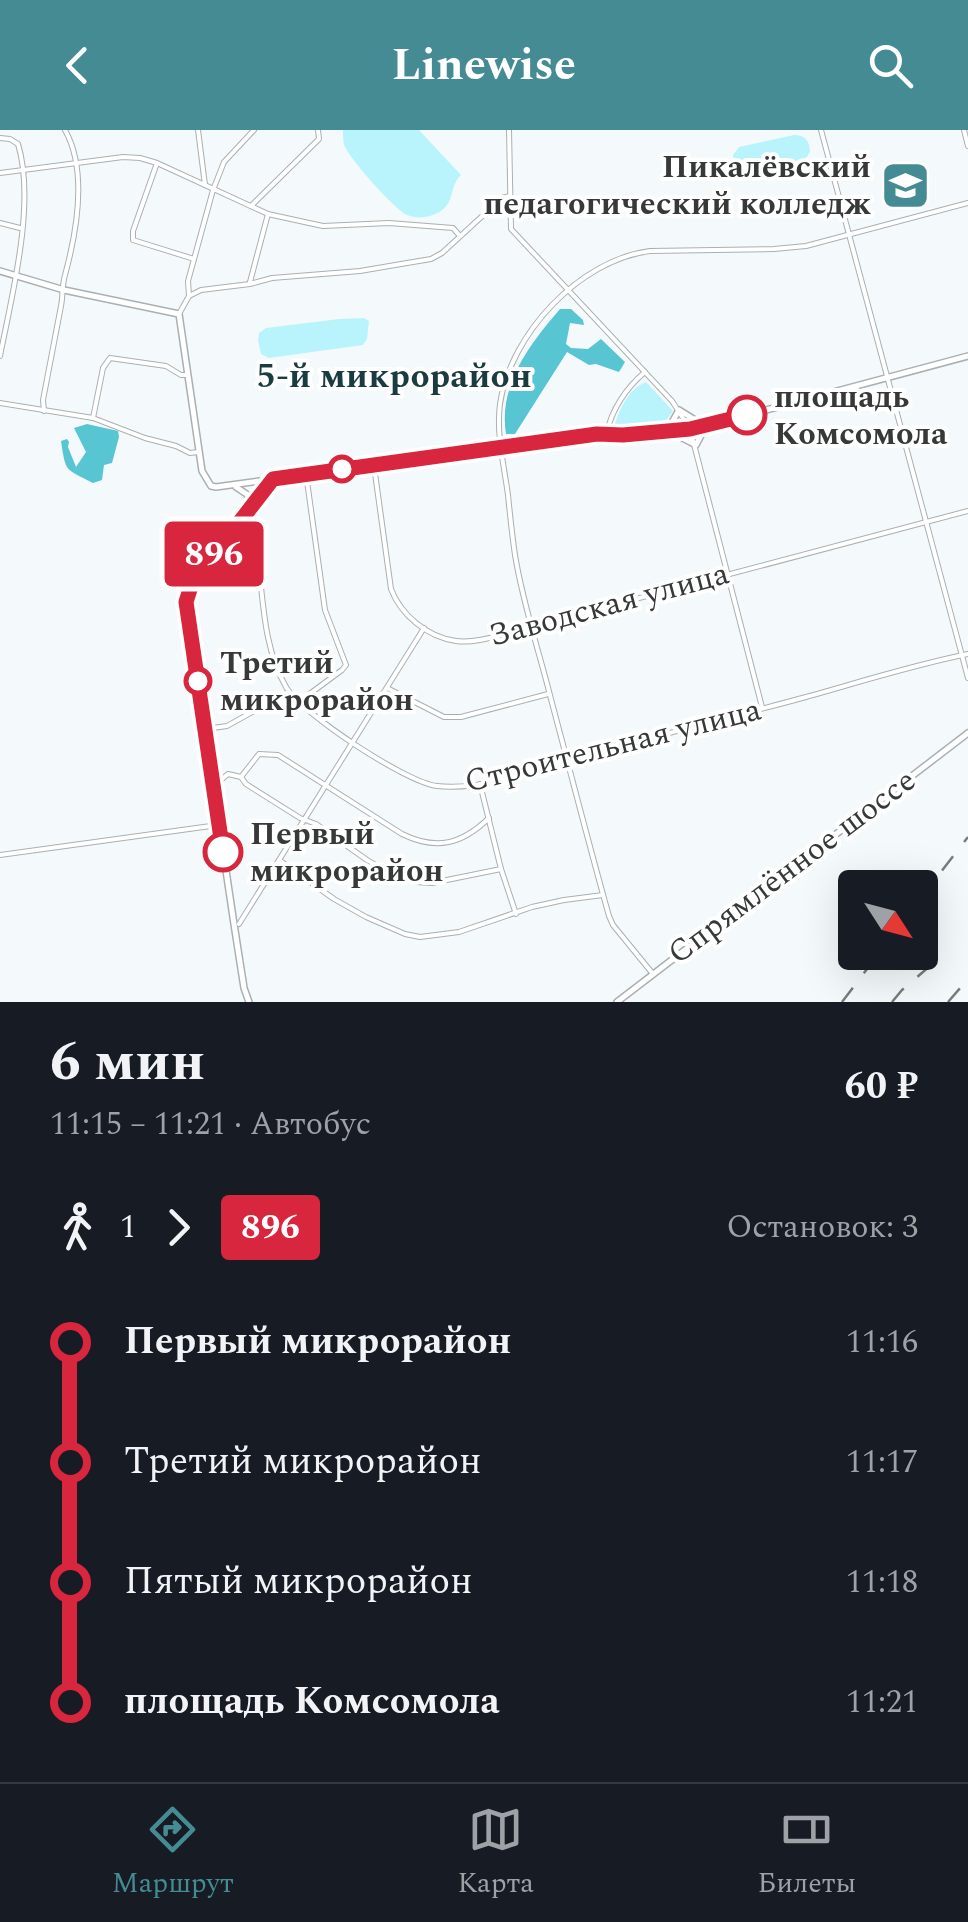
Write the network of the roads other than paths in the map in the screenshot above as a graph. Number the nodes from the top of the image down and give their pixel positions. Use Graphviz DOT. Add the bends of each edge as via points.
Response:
graph roads {
  1 [pos="65,130"];
  2 [pos="198,130"];
  3 [pos="254,130"];
  4 [pos="318,130"];
  5 [pos="509,130"];
  6 [pos="821,130"];
  7 [pos="964,130"];
  8 [pos="0,138"];
  9 [pos="968,146"];
  10 [pos="76,163"];
  11 [pos="157,163"];
  12 [pos="24,170"];
  13 [pos="0,173"];
  14 [pos="206,186"];
  15 [pos="213,190"];
  16 [pos="510,196"];
  17 [pos="968,203"];
  18 [pos="251,206"];
  19 [pos="268,214"];
  20 [pos="0,224"];
  21 [pos="21,228"];
  22 [pos="849,235"];
  23 [pos="460,236"];
  24 [pos="194,259"];
  25 [pos="0,272"];
  26 [pos="15,276"];
  27 [pos="250,284"];
  28 [pos="64,290"];
  29 [pos="569,291"];
  30 [pos="189,296"];
  31 [pos="0,311"];
  32 [pos="7,314"];
  33 [pos="179,314"];
  34 [pos="0,356"];
  35 [pos="968,356"];
  36 [pos="645,372"];
  37 [pos="188,375"];
  38 [pos="887,378"];
  39 [pos="0,404"];
  40 [pos="680,410"];
  41 [pos="44,411"];
  42 [pos="93,418"];
  43 [pos="706,426"];
  44 [pos="690,429"];
  45 [pos="668,430"];
  46 [pos="606,433"];
  47 [pos="696,445"];
  48 [pos="502,447"];
  49 [pos="198,452"];
  50 [pos="374,465"];
  51 [pos="306,474"];
  52 [pos="273,479"];
  53 [pos="233,486"];
  54 [pos="246,510"];
  55 [pos="968,512"];
  56 [pos="927,523"];
  57 [pos="727,573"];
  58 [pos="532,626"];
  59 [pos="424,628"];
  60 [pos="968,654"];
  61 [pos="960,655"];
  62 [pos="968,678"];
  63 [pos="387,688"];
  64 [pos="288,692"];
  65 [pos="550,693"];
  66 [pos="299,702"];
  67 [pos="763,708"];
  68 [pos="205,729"];
  69 [pos="968,733"];
  70 [pos="353,742"];
  71 [pos="568,762"];
  72 [pos="242,778"];
  73 [pos="480,784"];
  74 [pos="326,786"];
  75 [pos="213,787"];
  76 [pos="489,818"];
  77 [pos="305,820"];
  78 [pos="218,825"];
  79 [pos="0,855"];
  80 [pos="279,860"];
  81 [pos="501,869"];
  82 [pos="603,895"];
  83 [pos="516,914"];
  84 [pos="238,924"];
  85 [pos="653,974"];
  86 [pos="620,1001"];
  87 [pos="248,1002"];
  1 -- 10 [label="street"];
  2 -- 14 [label="street"];
  3 -- 15 [label="street" via="226,156"];
  4 -- 18 [label="street" via="319,139"];
  5 -- 16 [label="street"];
  6 -- 22 [label="street"];
  7 -- 9 [label="street"];
  8 -- 12 [label="street" via="18,144"];
  10 -- 11 [label="street" via="123,157"];
  10 -- 12 [label="street"];
  10 -- 28 [label="street" via="76,232"];
  11 -- 14 [label="street"];
  11 -- 24 [label="street" via="133,240"];
  12 -- 13 [label="street"];
  12 -- 21 [label="street"];
  14 -- 15 [label="street"];
  15 -- 18 [label="street"];
  15 -- 24 [label="street"];
  16 -- 23 [label="street"];
  16 -- 29 [label="street" via="511,229"];
  17 -- 22 [label="street"];
  18 -- 19 [label="street"];
  19 -- 23 [label="street" via="323,226 453,228"];
  19 -- 27 [label="street"];
  20 -- 21 [label="street"];
  21 -- 26 [label="street"];
  22 -- 29 [label="street" via="774,249 632,254"];
  22 -- 38 [label="street"];
  23 -- 27 [label="street" via="431,258"];
  24 -- 30 [label="street"];
  25 -- 26 [label="street"];
  26 -- 28 [label="street"];
  26 -- 32 [label="street"];
  27 -- 30 [label="street"];
  28 -- 33 [label="street"];
  28 -- 41 [label="street"];
  29 -- 36 [label="street"];
  29 -- 48 [label="street" via="513,360 500,407"];
  30 -- 33 [label="street"];
  31 -- 32 [label="street"];
  32 -- 34 [label="street"];
  33 -- 37 [label="street"];
  35 -- 38 [label="street"];
  36 -- 40 [label="street"];
  36 -- 46 [label="street" via="628,388"];
  37 -- 42 [label="street" via="110,358"];
  37 -- 49 [label="street"];
  38 -- 43 [label="street"];
  38 -- 56 [label="street"];
  39 -- 41 [label="street"];
  40 -- 43 [label="street"];
  40 -- 44 [label="street"];
  40 -- 45 [label="street"];
  41 -- 42 [label="street"];
  42 -- 49 [label="street"];
  43 -- 44 [label="street"];
  43 -- 47 [label="street"];
  44 -- 45 [label="street"];
  44 -- 47 [label="street"];
  45 -- 46 [label="street"];
  45 -- 47 [label="street"];
  46 -- 48 [label="street"];
  47 -- 57 [label="street"];
  48 -- 50 [label="street"];
  48 -- 58 [label="street"];
  49 -- 53 [label="street" via="211,486"];
  50 -- 51 [label="street"];
  50 -- 59 [label="street" via="392,592"];
  51 -- 52 [label="street"];
  51 -- 66 [label="street" via="325,610 346,665"];
  52 -- 53 [label="street"];
  52 -- 54 [label="street"];
  53 -- 54 [label="street" via="248,495"];
  54 -- 64 [label="street, Строительная улица" via="267,639"];
  54 -- 68 [label="street" via="187,594"];
  55 -- 56 [label="street, Заводская улица"];
  56 -- 57 [label="street, Заводская улица"];
  56 -- 61 [label="street"];
  57 -- 58 [label="street, Заводская улица"];
  57 -- 67 [label="street"];
  58 -- 59 [label="street, Заводская улица" via="456,641"];
  58 -- 65 [label="street"];
  59 -- 63 [label="street"];
  60 -- 61 [label="street, Строительная улица"];
  61 -- 62 [label="street"];
  61 -- 67 [label="street, Строительная улица"];
  63 -- 65 [label="street" via="444,717"];
  63 -- 70 [label="street"];
  64 -- 66 [label="street, Строительная улица"];
  64 -- 68 [label="street" via="227,726"];
  65 -- 71 [label="street"];
  66 -- 70 [label="street, Строительная улица"];
  67 -- 71 [label="street, Строительная улица"];
  68 -- 75 [label="street"];
  69 -- 85 [label="street, Спрямлённое шоссе"];
  70 -- 73 [label="street, Строительная улица" via="414,780"];
  70 -- 74 [label="street"];
  71 -- 73 [label="street, Строительная улица"];
  71 -- 82 [label="street"];
  72 -- 74 [label="street" via="259,754 272,753"];
  72 -- 75 [label="street" via="228,774"];
  72 -- 77 [label="street"];
  73 -- 76 [label="street"];
  74 -- 76 [label="street" via="422,842 460,840"];
  74 -- 77 [label="street"];
  75 -- 78 [label="street"];
  76 -- 81 [label="street"];
  77 -- 80 [label="street"];
  77 -- 81 [label="street" via="395,876 416,882"];
  78 -- 79 [label="street"];
  78 -- 87 [label="street"];
  80 -- 83 [label="street" via="334,899 405,934 459,932"];
  80 -- 84 [label="street"];
  81 -- 83 [label="street"];
  82 -- 83 [label="street"];
  82 -- 85 [label="street" via="612,924"];
  85 -- 86 [label="street, Спрямлённое шоссе"];
}
